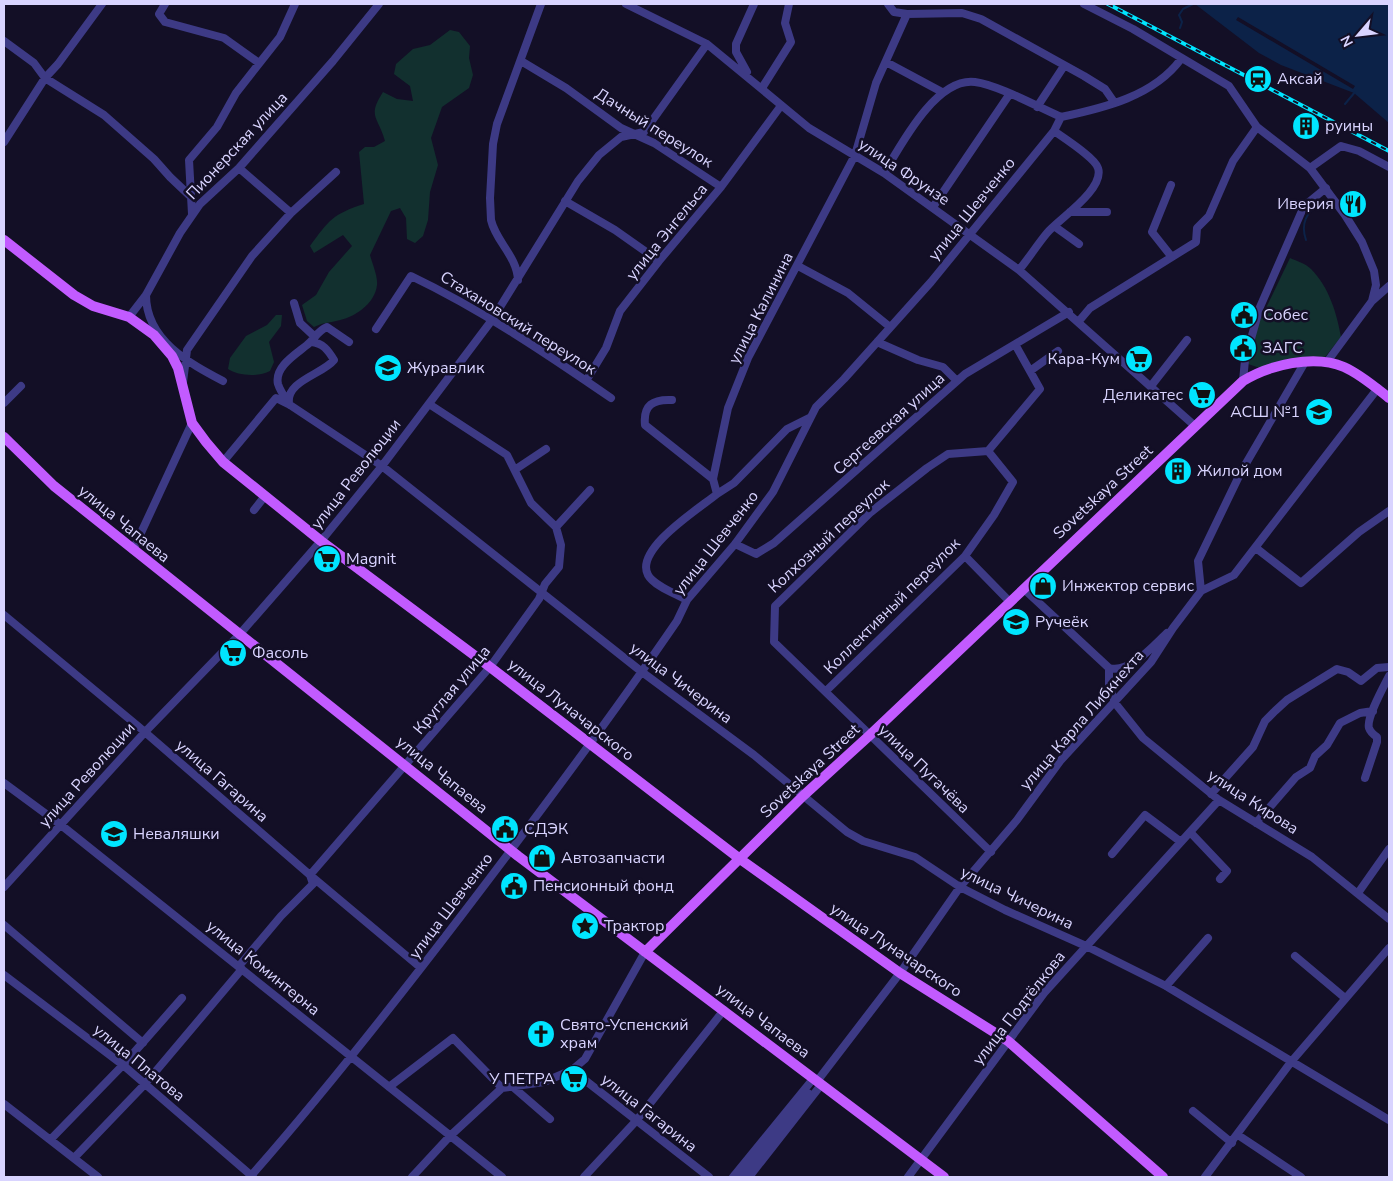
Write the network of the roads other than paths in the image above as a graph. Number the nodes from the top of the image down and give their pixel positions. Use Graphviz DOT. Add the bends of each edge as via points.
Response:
graph roads {
  1 [pos="102,4"];
  2 [pos="164,4"];
  3 [pos="296,4"];
  4 [pos="379,4"];
  5 [pos="540,4"];
  6 [pos="626,4"];
  7 [pos="754,4"];
  8 [pos="789,4"];
  9 [pos="888,4"];
  10 [pos="1084,4"];
  11 [pos="907,14"];
  12 [pos="4,41"];
  13 [pos="707,44"];
  14 [pos="1181,59"];
  15 [pos="521,61"];
  16 [pos="886,62"];
  17 [pos="259,63"];
  18 [pos="1064,66"];
  19 [pos="750,77"];
  20 [pos="45,78"];
  21 [pos="762,88"];
  22 [pos="942,92"];
  23 [pos="1009,95"];
  24 [pos="1114,102"];
  25 [pos="780,107"];
  26 [pos="1037,107"];
  27 [pos="1061,117"];
  28 [pos="1257,126"];
  29 [pos="1054,131"];
  30 [pos="636,133"];
  31 [pos="5,139"];
  32 [pos="855,155"];
  33 [pos="1389,167"];
  34 [pos="239,168"];
  35 [pos="1310,168"];
  36 [pos="336,172"];
  37 [pos="884,173"];
  38 [pos="1171,185"];
  39 [pos="721,187"];
  40 [pos="1326,188"];
  41 [pos="189,194"];
  42 [pos="565,201"];
  43 [pos="933,207"];
  44 [pos="1070,212"];
  45 [pos="1107,212"];
  46 [pos="291,213"];
  47 [pos="192,214"];
  48 [pos="1054,226"];
  49 [pos="969,234"];
  50 [pos="4,240"];
  51 [pos="1079,244"];
  52 [pos="1171,256"];
  53 [pos="659,261"];
  54 [pos="798,266"];
  55 [pos="1019,270"];
  56 [pos="518,280"];
  57 [pos="1389,286"];
  58 [pos="146,295"];
  59 [pos="1372,301"];
  60 [pos="294,303"];
  61 [pos="1069,312"];
  62 [pos="129,317"];
  63 [pos="492,320"];
  64 [pos="1079,321"];
  65 [pos="890,327"];
  66 [pos="376,329"];
  67 [pos="312,339"];
  68 [pos="1187,340"];
  69 [pos="350,342"];
  70 [pos="877,342"];
  71 [pos="1016,346"];
  72 [pos="1058,351"];
  73 [pos="186,362"];
  74 [pos="1305,362"];
  75 [pos="1327,362"];
  76 [pos="1030,371"];
  77 [pos="224,381"];
  78 [pos="586,381"];
  79 [pos="957,381"];
  80 [pos="1242,381"];
  81 [pos="183,382"];
  82 [pos="21,386"];
  83 [pos="1151,386"];
  84 [pos="1378,388"];
  85 [pos="611,398"];
  86 [pos="1389,398"];
  87 [pos="672,400"];
  88 [pos="4,403"];
  89 [pos="428,404"];
  90 [pos="290,405"];
  91 [pos="809,418"];
  92 [pos="192,423"];
  93 [pos="1195,426"];
  94 [pos="4,437"];
  95 [pos="546,449"];
  96 [pos="988,451"];
  97 [pos="223,462"];
  98 [pos="382,466"];
  99 [pos="516,469"];
  100 [pos="713,479"];
  101 [pos="590,490"];
  102 [pos="717,494"];
  103 [pos="265,496"];
  104 [pos="254,510"];
  105 [pos="1389,511"];
  106 [pos="556,527"];
  107 [pos="321,541"];
  108 [pos="735,544"];
  109 [pos="1256,548"];
  110 [pos="133,550"];
  111 [pos="965,556"];
  112 [pos="1024,589"];
  113 [pos="1201,591"];
  114 [pos="543,592"];
  115 [pos="687,600"];
  116 [pos="1010,602"];
  117 [pos="4,615"];
  118 [pos="1172,628"];
  119 [pos="238,635"];
  120 [pos="774,642"];
  121 [pos="490,667"];
  122 [pos="1389,667"];
  123 [pos="1109,668"];
  124 [pos="642,672"];
  125 [pos="1389,676"];
  126 [pos="826,691"];
  127 [pos="1115,703"];
  128 [pos="1373,711"];
  129 [pos="145,732"];
  130 [pos="870,735"];
  131 [pos="590,744"];
  132 [pos="407,766"];
  133 [pos="1365,778"];
  134 [pos="4,783"];
  135 [pos="1211,794"];
  136 [pos="803,796"];
  137 [pos="1219,800"];
  138 [pos="1256,823"];
  139 [pos="61,825"];
  140 [pos="1190,832"];
  141 [pos="1181,842"];
  142 [pos="1389,849"];
  143 [pos="511,850"];
  144 [pos="991,852"];
  145 [pos="1112,854"];
  146 [pos="740,859"];
  147 [pos="310,875"];
  148 [pos="1220,879"];
  149 [pos="4,887"];
  150 [pos="960,887"];
  151 [pos="1358,892"];
  152 [pos="1389,919"];
  153 [pos="4,926"];
  154 [pos="1208,938"];
  155 [pos="1086,946"];
  156 [pos="1389,948"];
  157 [pos="645,952"];
  158 [pos="1295,956"];
  159 [pos="240,967"];
  160 [pos="421,968"];
  161 [pos="900,973"];
  162 [pos="4,974"];
  163 [pos="1166,986"];
  164 [pos="182,998"];
  165 [pos="1346,998"];
  166 [pos="724,1010"];
  167 [pos="1008,1041"];
  168 [pos="143,1043"];
  169 [pos="352,1057"];
  170 [pos="1290,1062"];
  171 [pos="123,1065"];
  172 [pos="572,1070"];
  173 [pos="817,1081"];
  174 [pos="145,1084"];
  175 [pos="389,1087"];
  176 [pos="513,1087"];
  177 [pos="502,1088"];
  178 [pos="4,1104"];
  179 [pos="1194,1110"];
  180 [pos="550,1119"];
  181 [pos="1389,1120"];
  182 [pos="636,1121"];
  183 [pos="1238,1135"];
  184 [pos="450,1136"];
  185 [pos="51,1140"];
  186 [pos="1232,1143"];
  187 [pos="74,1158"];
  188 [pos="922,1160"];
  189 [pos="98,1177"];
  190 [pos="252,1177"];
  191 [pos="412,1177"];
  192 [pos="502,1177"];
  193 [pos="584,1177"];
  194 [pos="709,1177"];
  195 [pos="733,1177"];
  196 [pos="741,1177"];
  197 [pos="749,1177"];
  198 [pos="908,1177"];
  199 [pos="944,1177"];
  200 [pos="1162,1177"];
  201 [pos="1205,1177"];
  202 [pos="1301,1177"];
  1 -- 20 [label="street"];
  2 -- 17 [label="street" via="159,14 165,22 224,38"];
  3 -- 17 [label="street" via="280,37"];
  4 -- 34 [label="street, Пионерская улица"];
  5 -- 15 [label="street"];
  6 -- 13 [label="street, улица Фрунзе"];
  7 -- 19 [label="street" via="736,44 736,52"];
  8 -- 21 [label="street" via="784,23 791,42"];
  9 -- 11 [label="street" via="894,12"];
  10 -- 14 [label="street"];
  11 -- 16 [label="street, улица Калинина"];
  11 -- 18 [label="street" via="962,13 981,19"];
  12 -- 20 [label="street" via="34,64"];
  13 -- 19 [label="street, улица Фрунзе"];
  13 -- 30 [label="street, улица Революции" via="644,132"];
  14 -- 24 [label="street" via="1160,82"];
  14 -- 28 [label="street" via="1229,86"];
  15 -- 30 [label="street, Дачный переулок" via="566,88 621,128"];
  15 -- 56 [label="street" via="494,137 490,198 493,229 513,258"];
  16 -- 22 [label="street"];
  16 -- 32 [label="street, улица Калинина" via="876,83"];
  17 -- 41 [label="street" via="217,127 188,160"];
  18 -- 24 [label="street" via="1105,90"];
  18 -- 26 [label="street"];
  19 -- 21 [label="street, улица Фрунзе"];
  20 -- 31 [label="street"];
  20 -- 41 [label="street" via="104,115"];
  21 -- 25 [label="street, улица Фрунзе"];
  22 -- 23 [label="street" via="957,84 974,82 992,86"];
  22 -- 37 [label="street" via="909,132"];
  23 -- 26 [label="street"];
  23 -- 43 [label="street"];
  24 -- 27 [label="street"];
  25 -- 32 [label="street, улица Фрунзе"];
  25 -- 39 [label="street, улица Энгельса"];
  26 -- 27 [label="street"];
  27 -- 29 [label="street, улица Шевченко"];
  28 -- 35 [label="street"];
  28 -- 52 [label="street" via="1233,161 1209,216 1196,228 1196,242"];
  29 -- 44 [label="street" via="1098,168 1094,187"];
  29 -- 49 [label="street, улица Шевченко"];
  30 -- 39 [label="street, Дачный переулок"];
  30 -- 42 [label="street, улица Революции" via="621,137 599,155"];
  32 -- 37 [label="street, улица Фрунзе"];
  32 -- 54 [label="street, улица Калинина"];
  33 -- 35 [label="street" via="1359,151 1341,146"];
  34 -- 46 [label="street"];
  34 -- 47 [label="street, Пионерская улица"];
  35 -- 40 [label="street"];
  36 -- 46 [label="street"];
  37 -- 43 [label="street, улица Фрунзе"];
  38 -- 52 [label="street" via="1152,232"];
  39 -- 53 [label="street, улица Энгельса"];
  40 -- 59 [label="street" via="1362,242 1374,271 1376,285"];
  40 -- 80 [label="street" via="1304,206 1260,307"];
  41 -- 47 [label="street"];
  42 -- 53 [label="street"];
  42 -- 56 [label="street, улица Революции"];
  43 -- 49 [label="street, улица Фрунзе"];
  44 -- 45 [label="street"];
  44 -- 48 [label="street"];
  46 -- 73 [label="street" via="252,256 187,350"];
  47 -- 58 [label="street, Пионерская улица"];
  48 -- 51 [label="street"];
  48 -- 55 [label="street"];
  49 -- 55 [label="street, улица Фрунзе"];
  49 -- 65 [label="street, улица Шевченко"];
  50 -- 62 [label="main road, улица Луначарского" via="74,296 93,306"];
  52 -- 64 [label="street" via="1090,308"];
  53 -- 78 [label="street, улица Энгельса" via="620,311 606,348"];
  54 -- 65 [label="street" via="848,293"];
  54 -- 100 [label="street, улица Калинина" via="748,358 728,408"];
  55 -- 61 [label="street, улица Фрунзе"];
  56 -- 63 [label="street, улица Революции"];
  57 -- 59 [label="street"];
  58 -- 62 [label="street, Пионерская улица"];
  58 -- 73 [label="street" via="148,314 154,328"];
  59 -- 75 [label="street"];
  60 -- 67 [label="street" via="300,323"];
  61 -- 64 [label="street, улица Фрунзе"];
  61 -- 71 [label="street, Сергеевская улица"];
  62 -- 81 [label="main road, улица Луначарского" via="144,326 164,346"];
  63 -- 66 [label="street, Стахановский переулок" via="411,276"];
  63 -- 78 [label="street, Стахановский переулок"];
  63 -- 89 [label="street, улица Революции"];
  64 -- 83 [label="street, улица Фрунзе"];
  65 -- 70 [label="street, улица Шевченко"];
  67 -- 69 [label="street" via="327,327"];
  67 -- 90 [label="street" via="287,361 280,372 278,384"];
  67 -- 90 [label="street" via="327,349 334,360 292,391 288,398"];
  68 -- 83 [label="street"];
  70 -- 79 [label="street" via="943,367"];
  70 -- 91 [label="street, улица Шевченко"];
  71 -- 76 [label="street"];
  71 -- 79 [label="street, Сергеевская улица"];
  72 -- 76 [label="street"];
  73 -- 77 [label="street"];
  73 -- 81 [label="street"];
  74 -- 75 [label="main road, Sovetskaya Street"];
  74 -- 80 [label="main road, Sovetskaya Street" via="1259,372"];
  74 -- 113 [label="street" via="1245,466 1198,561"];
  75 -- 84 [label="main road" via="1344,367"];
  76 -- 96 [label="street" via="1040,389"];
  78 -- 85 [label="street, Стахановский переулок"];
  79 -- 108 [label="street, Сергеевская улица" via="774,543 756,554"];
  80 -- 93 [label="main road, Sovetskaya Street"];
  81 -- 92 [label="main road, улица Луначарского"];
  82 -- 88 [label="street"];
  83 -- 93 [label="street, улица Фрунзе"];
  84 -- 86 [label="main road"];
  84 -- 109 [label="street, улица Карла Либкнехта"];
  87 -- 100 [label="street" via="658,400 648,408 644,414 645,425"];
  89 -- 98 [label="street, улица Революции"];
  89 -- 99 [label="street" via="498,448"];
  90 -- 97 [label="street" via="276,398"];
  90 -- 98 [label="street, улица Чичерина"];
  91 -- 102 [label="street, улица Шевченко" via="787,429 734,484"];
  91 -- 108 [label="street, улица Шевченко" via="773,492"];
  92 -- 97 [label="main road, улица Луначарского"];
  92 -- 110 [label="street"];
  93 -- 112 [label="main road, Sovetskaya Street"];
  94 -- 110 [label="main road, улица Чапаева" via="54,486"];
  95 -- 99 [label="street"];
  96 -- 111 [label="street, Коллективный переулок" via="1013,482"];
  96 -- 120 [label="street, Колхозный переулок" via="948,454 871,512 775,606"];
  97 -- 103 [label="main road, улица Луначарского"];
  98 -- 107 [label="street, улица Революции"];
  98 -- 114 [label="street, улица Чичерина"];
  99 -- 106 [label="street" via="531,503"];
  100 -- 102 [label="street, улица Калинина"];
  101 -- 106 [label="street"];
  102 -- 115 [label="street" via="662,538 647,558 647,574 652,580"];
  103 -- 104 [label="street"];
  103 -- 107 [label="main road, улица Луначарского"];
  105 -- 109 [label="street" via="1359,532 1301,583"];
  106 -- 114 [label="street, Круглая улица" via="561,545 559,567 545,584"];
  107 -- 119 [label="street, улица Революции"];
  107 -- 121 [label="main road, улица Луначарского"];
  108 -- 115 [label="street, улица Шевченко"];
  109 -- 113 [label="street, улица Карла Либкнехта" via="1234,575"];
  110 -- 119 [label="main road, улица Чапаева"];
  111 -- 116 [label="street"];
  111 -- 126 [label="street, Коллективный переулок"];
  112 -- 116 [label="main road, Sovetskaya Street"];
  112 -- 123 [label="street"];
  113 -- 118 [label="street, улица Карла Либкнехта"];
  114 -- 121 [label="street, Круглая улица"];
  114 -- 124 [label="street, улица Чичерина"];
  115 -- 124 [label="street, улица Шевченко" via="677,621"];
  116 -- 130 [label="main road, Sovetskaya Street"];
  117 -- 129 [label="street, улица Гагарина"];
  118 -- 123 [label="street" via="1133,662 1115,670"];
  118 -- 127 [label="street, улица Карла Либкнехта" via="1151,662"];
  119 -- 129 [label="street, улица Революции"];
  119 -- 132 [label="main road, улица Чапаева"];
  120 -- 126 [label="street, улица Пугачёва"];
  121 -- 131 [label="main road, улица Луначарского"];
  121 -- 132 [label="street, Круглая улица"];
  122 -- 135 [label="street" via="1376,668 1361,681 1337,669 1287,700 1265,721 1253,747"];
  123 -- 127 [label="street, улица Кирова" via="1109,685"];
  124 -- 131 [label="street, улица Шевченко"];
  124 -- 136 [label="street, улица Чичерина" via="754,755"];
  125 -- 128 [label="street"];
  126 -- 130 [label="street, улица Пугачёва"];
  127 -- 135 [label="street, улица Кирова" via="1143,738"];
  127 -- 144 [label="street, улица Карла Либкнехта" via="1061,760"];
  128 -- 133 [label="street" via="1369,730 1377,737 1377,742"];
  128 -- 138 [label="street" via="1360,713 1340,723 1310,768 1296,777"];
  129 -- 139 [label="street, улица Революции"];
  129 -- 147 [label="street, улица Гагарина"];
  130 -- 136 [label="main road, Sovetskaya Street"];
  130 -- 144 [label="street, улица Пугачёва"];
  131 -- 143 [label="street, улица Шевченко"];
  131 -- 146 [label="main road, улица Луначарского"];
  132 -- 143 [label="main road, улица Чапаева"];
  132 -- 147 [label="street, Круглая улица"];
  134 -- 139 [label="street, улица Коминтерна"];
  135 -- 137 [label="street, улица Кирова"];
  136 -- 146 [label="main road, Sovetskaya Street"];
  136 -- 150 [label="street, улица Чичерина" via="847,832 914,857"];
  137 -- 138 [label="street, улица Кирова"];
  137 -- 140 [label="street, улица Подтёлкова"];
  138 -- 151 [label="street, улица Кирова" via="1312,857"];
  139 -- 149 [label="street, улица Революции"];
  139 -- 159 [label="street, улица Коминтерна"];
  140 -- 141 [label="street, улица Подтёлкова"];
  140 -- 148 [label="street" via="1227,871"];
  141 -- 145 [label="street" via="1144,815"];
  141 -- 155 [label="street, улица Подтёлкова"];
  142 -- 151 [label="street"];
  143 -- 157 [label="main road, улица Чапаева"];
  143 -- 160 [label="street, улица Шевченко"];
  144 -- 150 [label="street, улица Карла Либкнехта"];
  146 -- 157 [label="main road, Sovetskaya Street"];
  146 -- 161 [label="main road, улица Луначарского"];
  147 -- 159 [label="street, Круглая улица" via="313,884 281,916"];
  147 -- 160 [label="street, улица Гагарина"];
  150 -- 155 [label="street, улица Чичерина"];
  150 -- 161 [label="street, улица Карла Либкнехта"];
  151 -- 152 [label="street, улица Кирова"];
  153 -- 168 [label="street, улица Платова"];
  154 -- 163 [label="street"];
  155 -- 163 [label="street, улица Чичерина"];
  155 -- 167 [label="street, улица Подтёлкова" via="1044,993"];
  156 -- 165 [label="street"];
  157 -- 166 [label="main road, улица Чапаева"];
  157 -- 172 [label="street, Sovetskaya Street" via="596,1042"];
  158 -- 165 [label="street"];
  159 -- 169 [label="street, улица Коминтерна"];
  159 -- 174 [label="street, Круглая улица"];
  160 -- 169 [label="street, улица Шевченко"];
  161 -- 167 [label="main road, улица Луначарского"];
  161 -- 173 [label="street, улица Карла Либкнехта"];
  162 -- 171 [label="street, улица Платова"];
  163 -- 170 [label="street, улица Чичерина" via="1230,1022"];
  164 -- 168 [label="street"];
  165 -- 170 [label="street"];
  166 -- 173 [label="main road, улица Чапаева"];
  166 -- 182 [label="street"];
  167 -- 188 [label="street, улица Подтёлкова"];
  167 -- 200 [label="main road, улица Луначарского"];
  168 -- 171 [label="street"];
  169 -- 175 [label="street, улица Коминтерна"];
  169 -- 190 [label="street, улица Шевченко"];
  170 -- 181 [label="street, улица Чичерина"];
  170 -- 183 [label="street"];
  171 -- 174 [label="street, улица Платова"];
  171 -- 185 [label="street"];
  172 -- 176 [label="street, Sovetskaya Street" via="544,1082"];
  172 -- 182 [label="street, улица Гагарина"];
  173 -- 188 [label="main road, улица Чапаева"];
  173 -- 195 [label="street, улица Карла Либкнехта"];
  173 -- 196 [label="street, улица Карла Либкнехта"];
  173 -- 197 [label="street, улица Карла Либкнехта"];
  174 -- 187 [label="street, Круглая улица"];
  174 -- 190 [label="street, улица Платова"];
  175 -- 177 [label="street" via="453,1038"];
  175 -- 184 [label="street, улица Коминтерна"];
  176 -- 177 [label="street, Sovetskaya Street"];
  176 -- 180 [label="street"];
  177 -- 184 [label="street"];
  178 -- 185 [label="street"];
  179 -- 186 [label="street"];
  182 -- 193 [label="street"];
  182 -- 194 [label="street, улица Гагарина"];
  183 -- 186 [label="street"];
  183 -- 202 [label="street"];
  184 -- 191 [label="street"];
  184 -- 192 [label="street, улица Коминтерна"];
  185 -- 187 [label="street"];
  186 -- 201 [label="street"];
  187 -- 189 [label="street"];
  188 -- 198 [label="street, улица Подтёлкова"];
  188 -- 199 [label="main road, улица Чапаева"];
}
